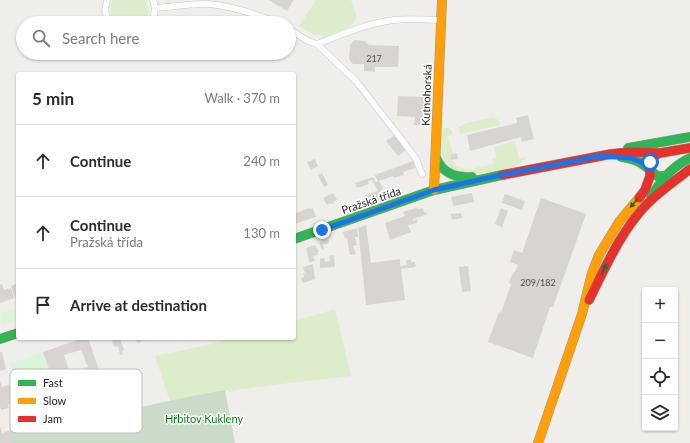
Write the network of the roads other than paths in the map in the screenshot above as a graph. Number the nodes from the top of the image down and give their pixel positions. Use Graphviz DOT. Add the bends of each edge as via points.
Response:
graph roads {
  1 [pos="107,0"];
  2 [pos="153,0"];
  3 [pos="442,0"];
  4 [pos="155,8"];
  5 [pos="107,16"];
  6 [pos="155,16"];
  7 [pos="259,16"];
  8 [pos="441,20"];
  9 [pos="296,33"];
  10 [pos="317,44"];
  11 [pos="690,137"];
  12 [pos="690,148"];
  13 [pos="436,151"];
  14 [pos="662,153"];
  15 [pos="600,156"];
  16 [pos="690,158"];
  17 [pos="673,168"];
  18 [pos="651,169"];
  19 [pos="690,169"];
  20 [pos="422,174"];
  21 [pos="496,176"];
  22 [pos="666,176"];
  23 [pos="434,190"];
  24 [pos="648,203"];
  25 [pos="296,238"];
  26 [pos="582,314"];
  27 [pos="16,334"];
  28 [pos="0,339"];
  29 [pos="538,443"];
  1 -- 5 [label="street"];
  2 -- 4 [label="street"];
  3 -- 8 [label="main road, Kutnohorská"];
  4 -- 6 [label="street"];
  4 -- 7 [label="street" via="216,5"];
  8 -- 10 [label="street" via="400,19 383,22"];
  8 -- 13 [label="main road, Kutnohorská"];
  9 -- 10 [label="street"];
  10 -- 20 [label="street" via="356,81 416,159"];
  11 -- 15 [label="main road" via="626,148"];
  12 -- 14 [label="main road"];
  13 -- 21 [label="main road" via="439,166 453,176"];
  13 -- 23 [label="main road, Kutnohorská"];
  14 -- 15 [label="main road" via="630,152"];
  14 -- 17 [label="main road" via="671,157"];
  14 -- 18 [label="main road" via="651,159"];
  15 -- 18 [label="main road" via="631,158"];
  15 -- 21 [label="main road"];
  16 -- 17 [label="main road"];
  17 -- 22 [label="main road"];
  18 -- 22 [label="main road" via="657,176"];
  18 -- 26 [label="main road, one-way" via="645,190 619,222 599,255"];
  19 -- 24 [label="main road"];
  21 -- 23 [label="main road, Pražská třída"];
  22 -- 24 [label="main road"];
  23 -- 25 [label="main road, Pražská třída"];
  26 -- 24 [label="main road, one-way" via="614,250"];
  26 -- 29 [label="main road"];
  27 -- 28 [label="main road"];
}
